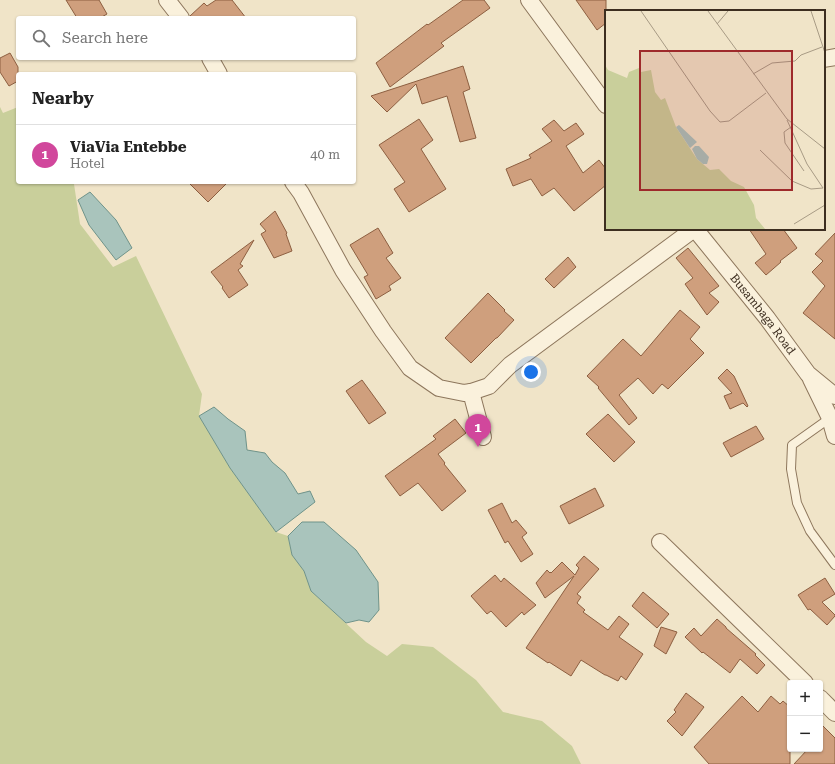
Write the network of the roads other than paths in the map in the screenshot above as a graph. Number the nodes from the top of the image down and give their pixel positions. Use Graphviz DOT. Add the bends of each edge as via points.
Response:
graph roads {
  1 [pos="167,0"];
  2 [pos="529,0"];
  3 [pos="179,16"];
  4 [pos="835,57"];
  5 [pos="825,59"];
  6 [pos="211,60"];
  7 [pos="218,72"];
  8 [pos="605,104"];
  9 [pos="294,184"];
  10 [pos="693,230"];
  11 [pos="695,230"];
  12 [pos="808,374"];
  13 [pos="472,392"];
  14 [pos="835,396"];
  15 [pos="830,418"];
  16 [pos="835,436"];
  17 [pos="483,437"];
  18 [pos="660,542"];
  19 [pos="835,565"];
  20 [pos="802,680"];
  21 [pos="823,701"];
  22 [pos="835,713"];
  1 -- 3 [label="street"];
  2 -- 8 [label="street"];
  4 -- 5 [label="street"];
  6 -- 7 [label="street"];
  9 -- 13 [label="street" via="343,270 410,368 439,388"];
  10 -- 13 [label="street" via="510,365 489,386"];
  11 -- 12 [label="street, Busambaga Road" via="767,318"];
  12 -- 14 [label="street, Busambaga Road"];
  12 -- 15 [label="street"];
  13 -- 17 [label="street"];
  15 -- 16 [label="street"];
  15 -- 19 [label="lane" via="792,445 791,469 797,503 810,531"];
  18 -- 20 [label="street"];
  21 -- 22 [label="street"];
}
